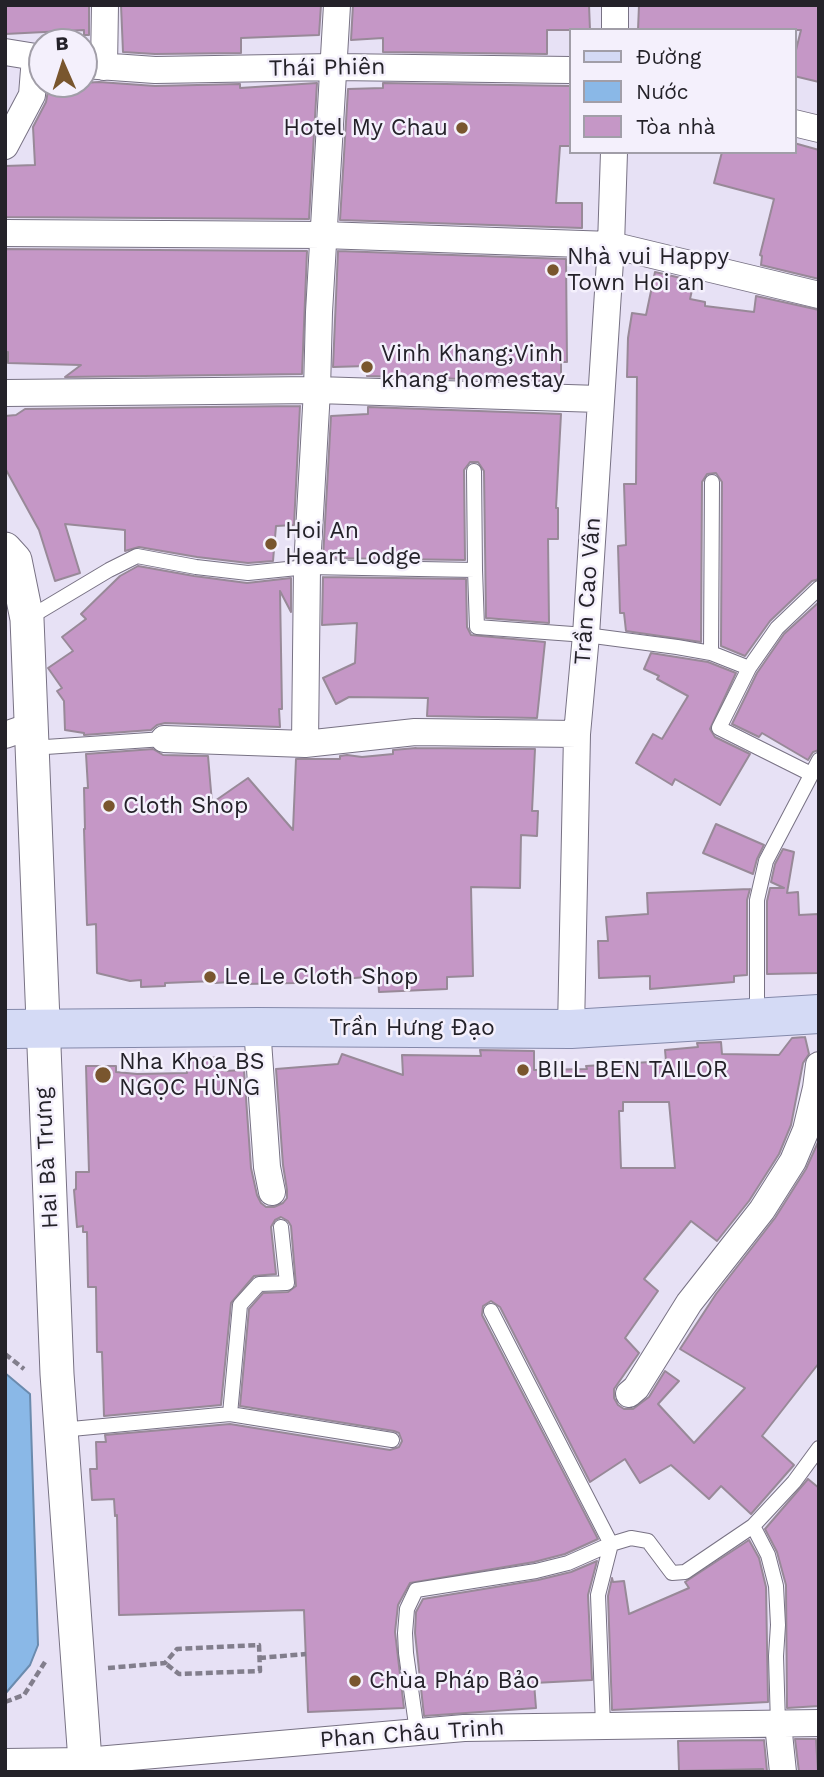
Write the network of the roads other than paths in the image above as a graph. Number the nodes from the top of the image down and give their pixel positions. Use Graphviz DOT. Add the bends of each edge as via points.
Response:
graph roads {
  1 [pos="105,5"];
  2 [pos="337,5"];
  3 [pos="615,5"];
  4 [pos="615,28"];
  5 [pos="98,44"];
  6 [pos="5,52"];
  7 [pos="28,55"];
  8 [pos="98,66"];
  9 [pos="335,67"];
  10 [pos="568,71"];
  11 [pos="30,98"];
  12 [pos="796,123"];
  13 [pos="819,129"];
  14 [pos="5,146"];
  15 [pos="614,154"];
  16 [pos="5,233"];
  17 [pos="323,235"];
  18 [pos="611,245"];
  19 [pos="819,295"];
  20 [pos="317,390"];
  21 [pos="5,393"];
  22 [pos="599,399"];
  23 [pos="474,471"];
  24 [pos="712,482"];
  25 [pos="5,549"];
  26 [pos="307,568"];
  27 [pos="475,570"];
  28 [pos="819,589"];
  29 [pos="27,619"];
  30 [pos="586,635"];
  31 [pos="710,653"];
  32 [pos="749,668"];
  33 [pos="578,734"];
  34 [pos="22,736"];
  35 [pos="164,739"];
  36 [pos="305,744"];
  37 [pos="819,760"];
  38 [pos="811,774"];
  39 [pos="819,1014"];
  40 [pos="757,1018"];
  41 [pos="257,1027"];
  42 [pos="23,1029"];
  43 [pos="571,1029"];
  44 [pos="819,1065"];
  45 [pos="272,1192"];
  46 [pos="281,1227"];
  47 [pos="491,1311"];
  48 [pos="629,1394"];
  49 [pos="230,1414"];
  50 [pos="61,1430"];
  51 [pos="392,1440"];
  52 [pos="819,1448"];
  53 [pos="753,1526"];
  54 [pos="611,1544"];
  55 [pos="819,1723"];
  56 [pos="778,1724"];
  57 [pos="603,1725"];
  58 [pos="417,1732"];
  59 [pos="5,1762"];
  60 [pos="85,1766"];
  61 [pos="783,1772"];
  1 -- 5 [label="street"];
  2 -- 9 [label="street"];
  3 -- 4 [label="street"];
  6 -- 7 [label="street"];
  8 -- 9 [label="street, Thái Phiên"];
  9 -- 10 [label="street, Thái Phiên"];
  9 -- 17 [label="street"];
  11 -- 14 [label="street"];
  12 -- 13 [label="street"];
  15 -- 18 [label="street, Trần Cao Vân"];
  16 -- 17 [label="street"];
  17 -- 18 [label="street"];
  17 -- 20 [label="street"];
  18 -- 19 [label="street"];
  18 -- 22 [label="street, Trần Cao Vân"];
  20 -- 21 [label="street"];
  20 -- 22 [label="street"];
  20 -- 26 [label="street"];
  22 -- 30 [label="street, Trần Cao Vân"];
  23 -- 27 [label="lane"];
  24 -- 31 [label="lane"];
  25 -- 29 [label="street, Hai Bà Trưng" via="15,560"];
  26 -- 27 [label="lane"];
  26 -- 29 [label="lane" via="248,573 137,556"];
  26 -- 36 [label="street"];
  27 -- 30 [label="lane" via="477,628"];
  28 -- 32 [label="lane" via="777,628"];
  29 -- 34 [label="street, Hai Bà Trưng"];
  30 -- 31 [label="lane"];
  30 -- 33 [label="street, Trần Cao Vân"];
  31 -- 32 [label="lane"];
  32 -- 38 [label="lane" via="719,728"];
  33 -- 36 [label="street" via="415,732"];
  33 -- 43 [label="street, Trần Cao Vân"];
  34 -- 35 [label="lane"];
  34 -- 42 [label="street, Hai Bà Trưng"];
  35 -- 36 [label="street"];
  37 -- 38 [label="lane"];
  38 -- 40 [label="lane" via="766,861 757,900"];
  39 -- 40 [label="main road, Trần Hưng Đạo"];
  40 -- 43 [label="main road, Trần Hưng Đạo"];
  41 -- 42 [label="main road, Trần Hưng Đạo"];
  41 -- 43 [label="main road, Trần Hưng Đạo"];
  41 -- 45 [label="street"];
  42 -- 50 [label="street, Hai Bà Trưng"];
  44 -- 48 [label="street" via="806,1130 793,1161"];
  46 -- 49 [label="lane" via="287,1283 259,1284 240,1305"];
  47 -- 54 [label="lane"];
  49 -- 50 [label="lane"];
  49 -- 51 [label="lane"];
  50 -- 60 [label="street, Hai Bà Trưng"];
  52 -- 53 [label="lane"];
  53 -- 54 [label="lane" via="677,1574 648,1541 631,1538"];
  53 -- 56 [label="lane" via="768,1555 776,1586"];
  54 -- 57 [label="lane" via="598,1595"];
  54 -- 58 [label="lane" via="536,1571 416,1590 407,1609 405,1633"];
  55 -- 56 [label="street, Phan Châu Trinh"];
  56 -- 57 [label="street, Phan Châu Trinh"];
  56 -- 61 [label="street"];
  57 -- 58 [label="street, Phan Châu Trinh"];
  58 -- 60 [label="street, Phan Châu Trinh"];
  59 -- 60 [label="street, Phan Châu Trinh"];
}
